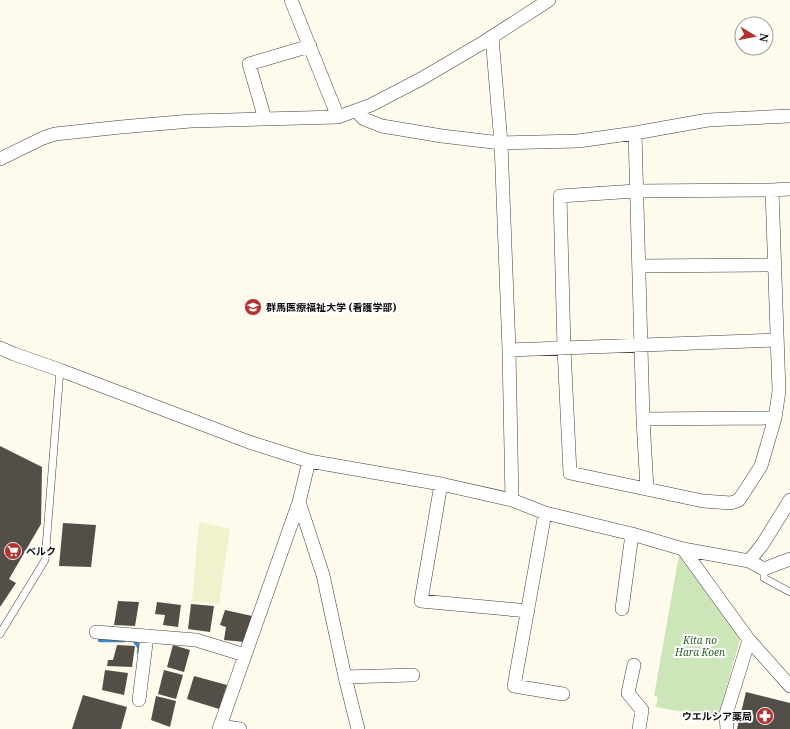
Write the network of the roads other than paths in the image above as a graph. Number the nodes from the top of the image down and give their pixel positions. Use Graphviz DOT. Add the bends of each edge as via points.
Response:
graph roads {
  1 [pos="291,0"];
  2 [pos="549,0"];
  3 [pos="492,37"];
  4 [pos="310,46"];
  5 [pos="356,111"];
  6 [pos="790,116"];
  7 [pos="338,117"];
  8 [pos="265,119"];
  9 [pos="635,133"];
  10 [pos="501,144"];
  11 [pos="0,159"];
  12 [pos="790,189"];
  13 [pos="772,190"];
  14 [pos="636,191"];
  15 [pos="775,265"];
  16 [pos="639,266"];
  17 [pos="777,340"];
  18 [pos="641,345"];
  19 [pos="0,348"];
  20 [pos="564,348"];
  21 [pos="509,350"];
  22 [pos="60,370"];
  23 [pos="775,418"];
  24 [pos="643,419"];
  25 [pos="309,461"];
  26 [pos="441,484"];
  27 [pos="647,489"];
  28 [pos="512,500"];
  29 [pos="790,500"];
  30 [pos="300,502"];
  31 [pos="545,513"];
  32 [pos="632,534"];
  33 [pos="683,550"];
  34 [pos="790,559"];
  35 [pos="749,561"];
  36 [pos="764,570"];
  37 [pos="790,592"];
  38 [pos="622,609"];
  39 [pos="528,611"];
  40 [pos="96,632"];
  41 [pos="0,634"];
  42 [pos="146,636"];
  43 [pos="748,640"];
  44 [pos="245,655"];
  45 [pos="634,665"];
  46 [pos="413,675"];
  47 [pos="345,677"];
  48 [pos="790,686"];
  49 [pos="563,694"];
  50 [pos="139,700"];
  51 [pos="220,727"];
  52 [pos="240,729"];
  53 [pos="358,729"];
  54 [pos="639,729"];
  55 [pos="727,729"];
  1 -- 4 [label="street"];
  2 -- 3 [label="street"];
  3 -- 5 [label="street" via="421,79"];
  3 -- 10 [label="street"];
  4 -- 7 [label="street"];
  4 -- 8 [label="street" via="249,64"];
  5 -- 7 [label="street"];
  5 -- 10 [label="street" via="364,119 382,126"];
  6 -- 9 [label="street" via="708,120"];
  7 -- 8 [label="street"];
  8 -- 11 [label="street" via="191,121 55,134"];
  9 -- 10 [label="street" via="578,141"];
  9 -- 14 [label="street"];
  10 -- 21 [label="street"];
  12 -- 13 [label="street"];
  13 -- 14 [label="street"];
  13 -- 15 [label="street"];
  14 -- 16 [label="street"];
  14 -- 20 [label="street" via="560,196"];
  15 -- 16 [label="street"];
  15 -- 17 [label="street"];
  16 -- 18 [label="street"];
  17 -- 18 [label="street"];
  17 -- 23 [label="street" via="779,391"];
  18 -- 20 [label="street"];
  18 -- 24 [label="street"];
  19 -- 22 [label="street"];
  20 -- 21 [label="street"];
  20 -- 27 [label="street" via="570,473"];
  21 -- 28 [label="street"];
  22 -- 25 [label="street" via="249,442"];
  22 -- 41 [label="lane" via="45,560"];
  23 -- 24 [label="street"];
  23 -- 27 [label="street" via="761,466 739,500 731,503 703,500"];
  24 -- 27 [label="street"];
  25 -- 26 [label="street"];
  25 -- 30 [label="street"];
  26 -- 28 [label="street"];
  26 -- 39 [label="street" via="421,601"];
  28 -- 31 [label="street"];
  29 -- 35 [label="street"];
  30 -- 44 [label="street"];
  30 -- 47 [label="street" via="323,575"];
  31 -- 32 [label="street"];
  31 -- 39 [label="street"];
  32 -- 33 [label="street"];
  32 -- 38 [label="street"];
  33 -- 35 [label="street"];
  33 -- 43 [label="street"];
  34 -- 36 [label="street"];
  35 -- 36 [label="street"];
  36 -- 37 [label="lane" via="764,578"];
  39 -- 49 [label="street" via="514,686"];
  40 -- 42 [label="street"];
  42 -- 44 [label="street" via="196,640"];
  42 -- 50 [label="street"];
  43 -- 48 [label="street"];
  43 -- 55 [label="street" via="726,714"];
  44 -- 51 [label="street"];
  45 -- 54 [label="street" via="628,693 642,710"];
  46 -- 47 [label="street"];
  47 -- 53 [label="street"];
  51 -- 52 [label="street"];
}
